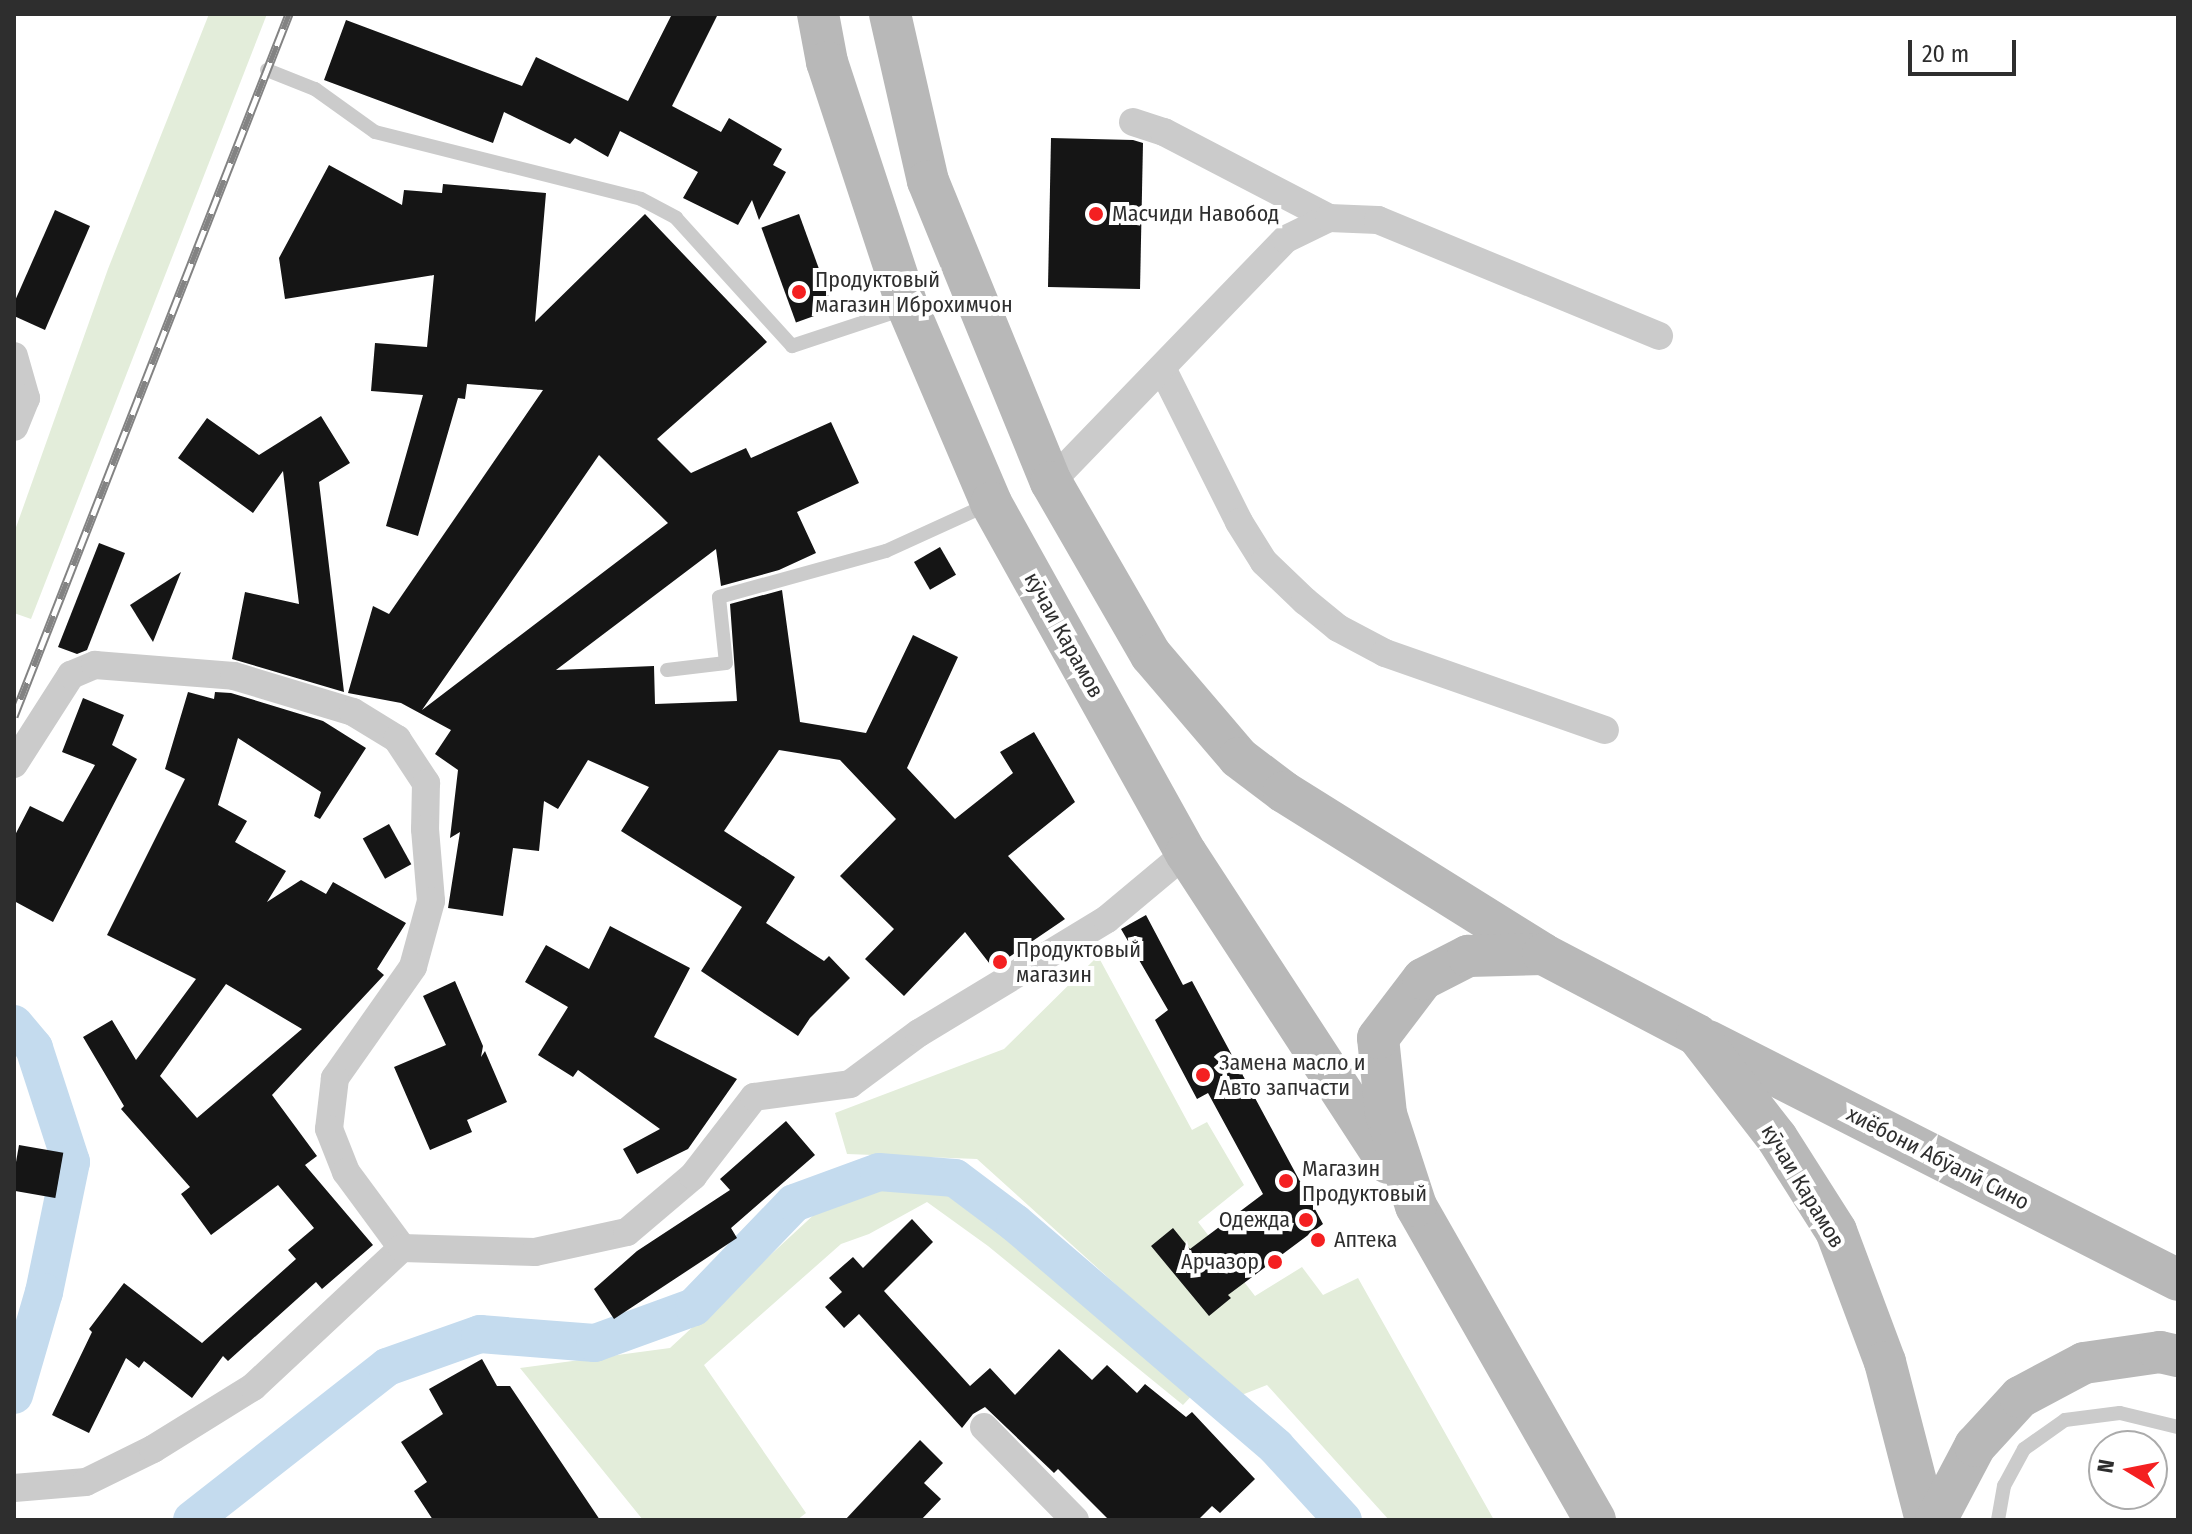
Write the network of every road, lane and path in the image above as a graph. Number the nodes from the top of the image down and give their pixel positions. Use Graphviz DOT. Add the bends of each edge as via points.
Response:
graph roads {
  1 [pos="818,14"];
  2 [pos="890,14"];
  3 [pos="267,70"];
  4 [pos="1133,122"];
  5 [pos="1329,218"];
  6 [pos="908,308"];
  7 [pos="1659,336"];
  8 [pos="14,356"];
  9 [pos="1163,370"];
  10 [pos="14,427"];
  11 [pos="1051,482"];
  12 [pos="991,503"];
  13 [pos="667,670"];
  14 [pos="1605,730"];
  15 [pos="14,764"];
  16 [pos="1186,853"];
  17 [pos="1543,954"];
  18 [pos="1697,1035"];
  19 [pos="1416,1206"];
  20 [pos="402,1248"];
  21 [pos="2178,1280"];
  22 [pos="2178,1356"];
  23 [pos="984,1427"];
  24 [pos="2178,1427"];
  25 [pos="14,1488"];
  26 [pos="1075,1520"];
  27 [pos="1595,1520"];
  28 [pos="1926,1520"];
  29 [pos="1936,1520"];
  30 [pos="1998,1520"];
  1 -- 6 [label="main road, кӯчаи Карамов" via="827,62"];
  2 -- 11 [label="main road, кӯчаи Карамов" via="928,181"];
  3 -- 6 [label="lane" via="315,89 375,132 641,199 676,218 792,346"];
  4 -- 5 [label="street" via="1164,132"];
  5 -- 7 [label="street" via="1378,220"];
  5 -- 9 [label="street" via="1286,239"];
  6 -- 12 [label="main road, кӯчаи Карамов"];
  8 -- 10 [label="street" via="26,398"];
  9 -- 11 [label="street"];
  9 -- 14 [label="street" via="1264,562 1338,628 1385,653"];
  11 -- 17 [label="main road, кӯчаи Карамов" via="1151,655 1239,758 1284,792"];
  12 -- 13 [label="lane" via="886,551 719,597 726,663"];
  12 -- 16 [label="main road, кӯчаи Карамов"];
  15 -- 20 [label="street" via="71,675 95,665 234,676 353,712 397,739 426,783 431,901 413,967 335,1078 329,1129 346,1172"];
  16 -- 19 [label="main road, кӯчаи Карамов"];
  16 -- 20 [label="street" via="1107,919 919,1033 850,1084 754,1097 693,1176 627,1232 535,1252"];
  17 -- 18 [label="main road, кӯчаи Карамов"];
  17 -- 19 [label="main road, кӯчаи Карамов" via="1468,956 1423,979 1378,1038 1386,1114"];
  18 -- 21 [label="main road, хиёбони Абӯалӣ Сино"];
  18 -- 28 [label="main road, кӯчаи Карамов" via="1777,1138 1836,1231 1885,1362"];
  19 -- 27 [label="main road, кӯчаи Карамов"];
  20 -- 25 [label="street" via="253,1387 153,1449 86,1482"];
  22 -- 29 [label="main road" via="2160,1352 2084,1363 2020,1397 1975,1446"];
  23 -- 26 [label="street"];
  24 -- 30 [label="lane" via="2120,1413 2065,1420 2024,1449 2004,1486"];
}
